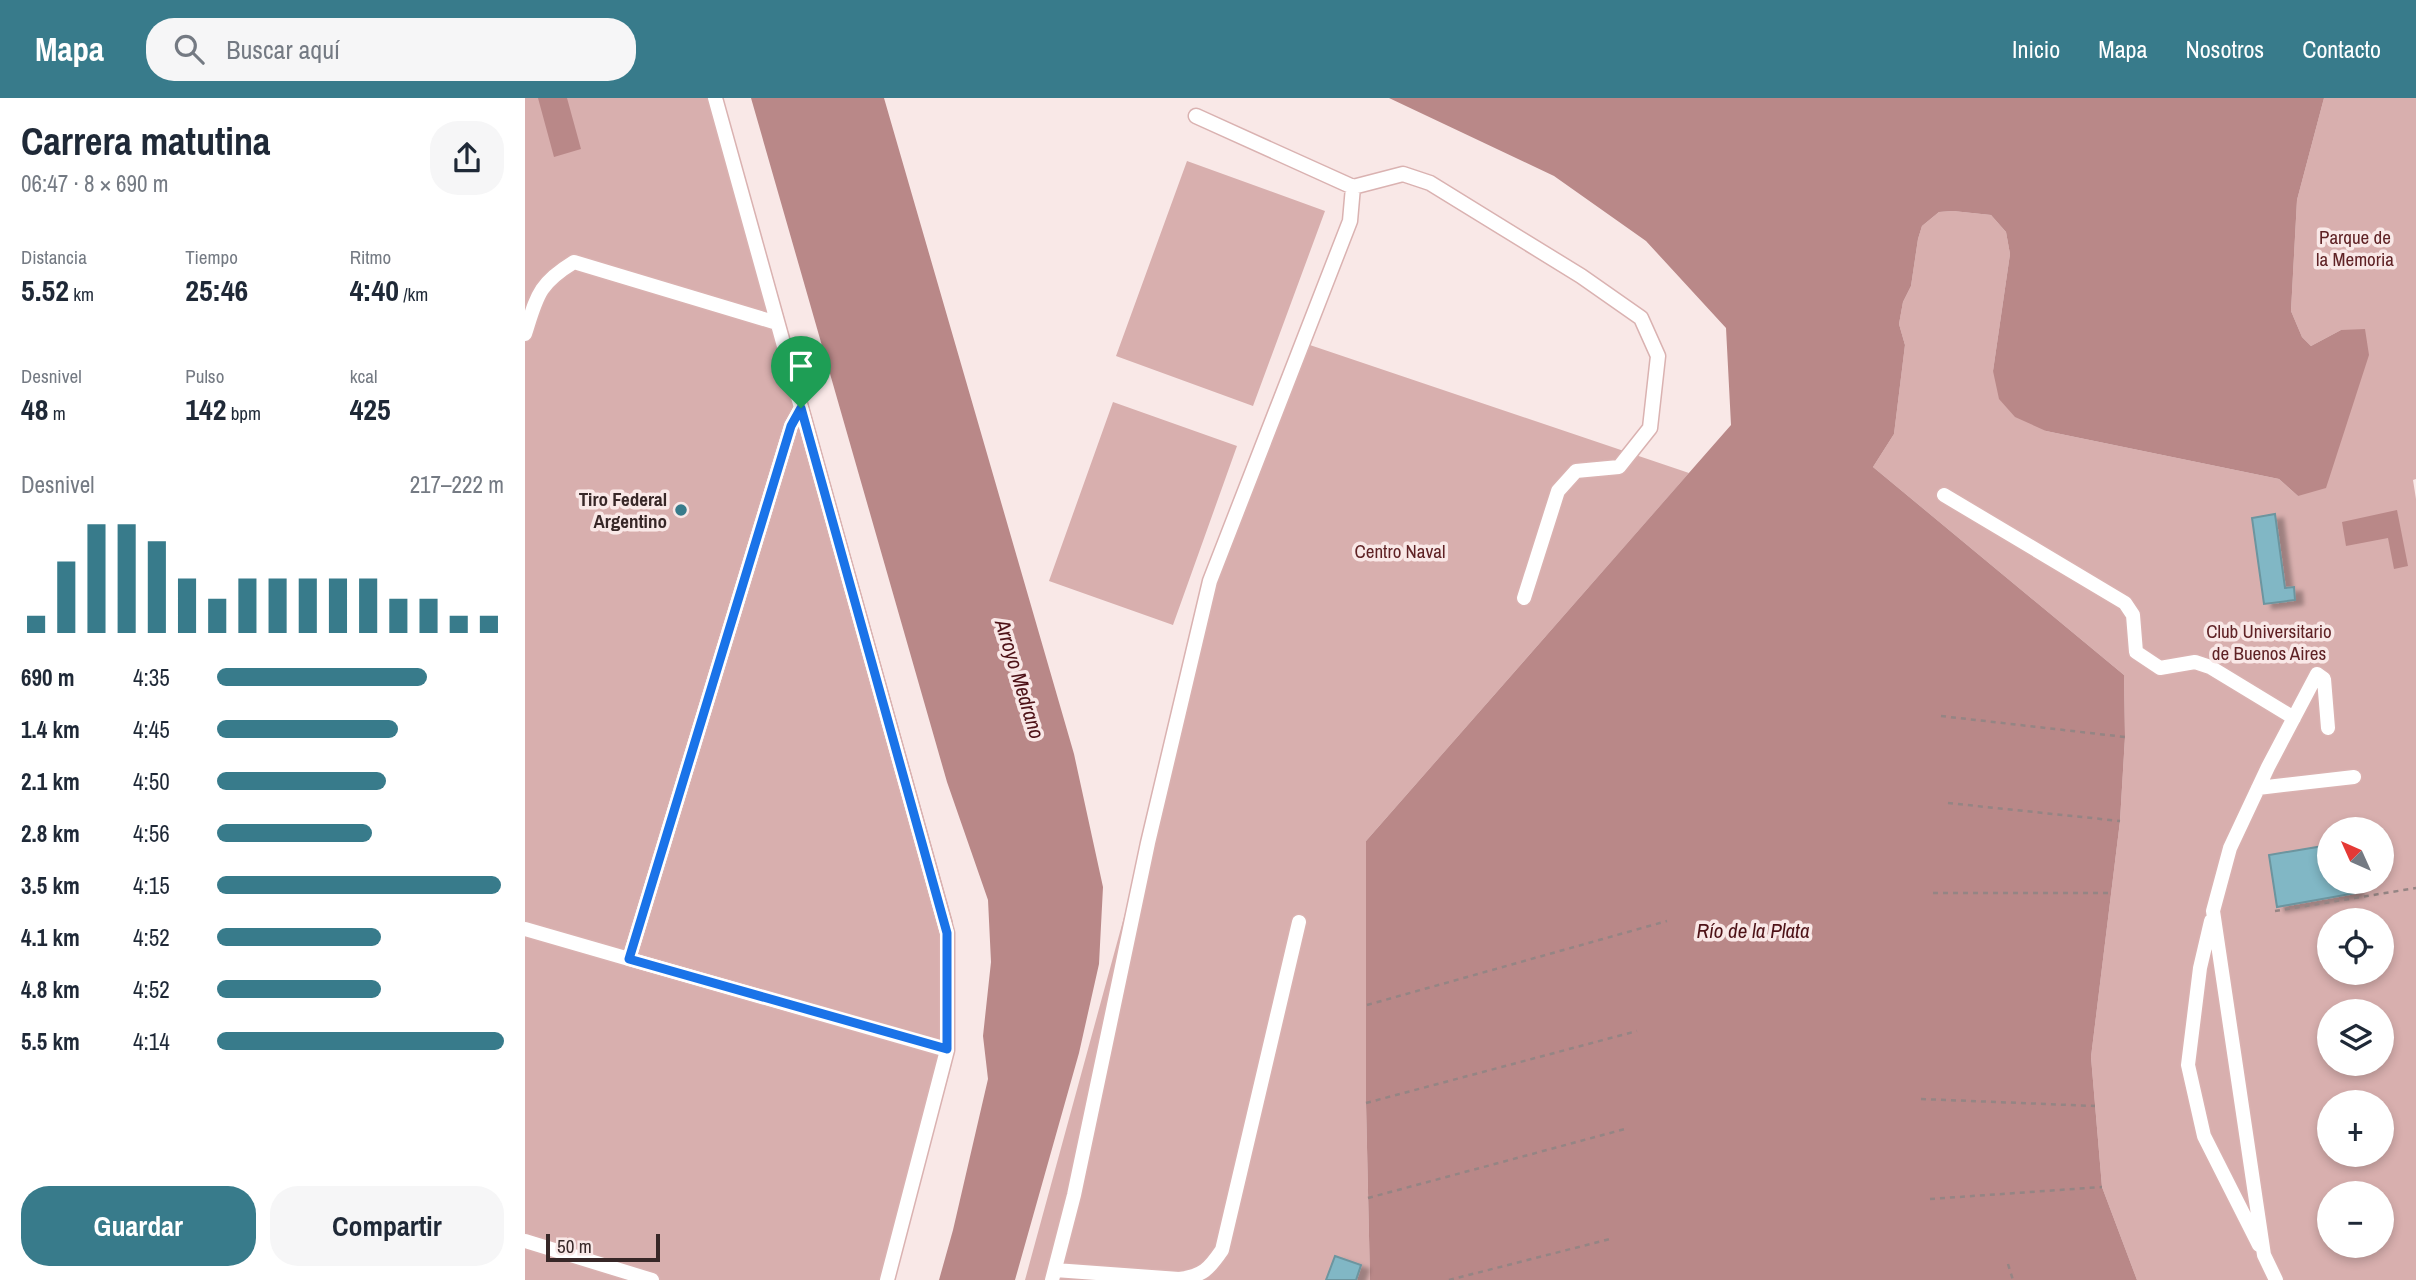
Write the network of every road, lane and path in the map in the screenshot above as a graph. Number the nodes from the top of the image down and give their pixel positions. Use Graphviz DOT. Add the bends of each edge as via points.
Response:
graph roads {
  1 [pos="715,98"];
  2 [pos="1196,116"];
  3 [pos="1353,187"];
  4 [pos="777,323"];
  5 [pos="525,334"];
  6 [pos="801,408"];
  7 [pos="1944,495"];
  8 [pos="1524,598"];
  9 [pos="1941,716"];
  10 [pos="2294,718"];
  11 [pos="2329,728"];
  12 [pos="2125,737"];
  13 [pos="2354,777"];
  14 [pos="2259,788"];
  15 [pos="1948,803"];
  16 [pos="2120,821"];
  17 [pos="2416,888"];
  18 [pos="1933,893"];
  19 [pos="2111,893"];
  20 [pos="2213,911"];
  21 [pos="2275,911"];
  22 [pos="1667,921"];
  23 [pos="1299,922"];
  24 [pos="525,929"];
  25 [pos="629,959"];
  26 [pos="1367,1005"];
  27 [pos="1637,1031"];
  28 [pos="947,1049"];
  29 [pos="1921,1099"];
  30 [pos="1366,1103"];
  31 [pos="2095,1106"];
  32 [pos="1625,1129"];
  33 [pos="2102,1187"];
  34 [pos="1369,1198"];
  35 [pos="1930,1199"];
  36 [pos="1610,1239"];
  37 [pos="525,1241"];
  38 [pos="2264,1255"];
  39 [pos="2008,1264"];
  40 [pos="1053,1275"];
  41 [pos="652,1280"];
  42 [pos="887,1280"];
  43 [pos="1449,1280"];
  44 [pos="2013,1280"];
  45 [pos="2276,1280"];
  1 -- 4 [label="lane"];
  2 -- 3 [label="lane"];
  3 -- 8 [label="lane" via="1403,174 1430,183 1641,318 1658,356 1650,428 1619,467 1576,471 1558,491"];
  3 -- 40 [label="lane" via="1350,221 1210,581"];
  4 -- 5 [label="lane" via="574,262 553,275 537,293"];
  4 -- 6 [label="lane"];
  6 -- 25 [label="lane" via="791,426"];
  6 -- 28 [label="lane" via="947,933"];
  7 -- 10 [label="lane" via="2125,603 2133,615 2136,652 2160,668 2195,662 2210,667"];
  9 -- 12 [label="path"];
  10 -- 11 [label="lane" via="2317,674 2324,680"];
  10 -- 14 [label="lane"];
  13 -- 14 [label="lane"];
  14 -- 20 [label="lane" via="2230,848"];
  15 -- 16 [label="path"];
  17 -- 21 [label="path"];
  18 -- 19 [label="path"];
  20 -- 38 [label="lane"];
  20 -- 38 [label="lane" via="2200,968 2188,1065 2204,1136"];
  22 -- 26 [label="path"];
  23 -- 40 [label="lane" via="1222,1250 1196,1277"];
  24 -- 25 [label="lane"];
  25 -- 28 [label="lane"];
  27 -- 30 [label="path"];
  28 -- 42 [label="lane"];
  29 -- 31 [label="path"];
  32 -- 34 [label="path"];
  33 -- 35 [label="path"];
  36 -- 43 [label="path"];
  37 -- 41 [label="lane"];
  38 -- 45 [label="lane"];
  39 -- 44 [label="path"];
}
